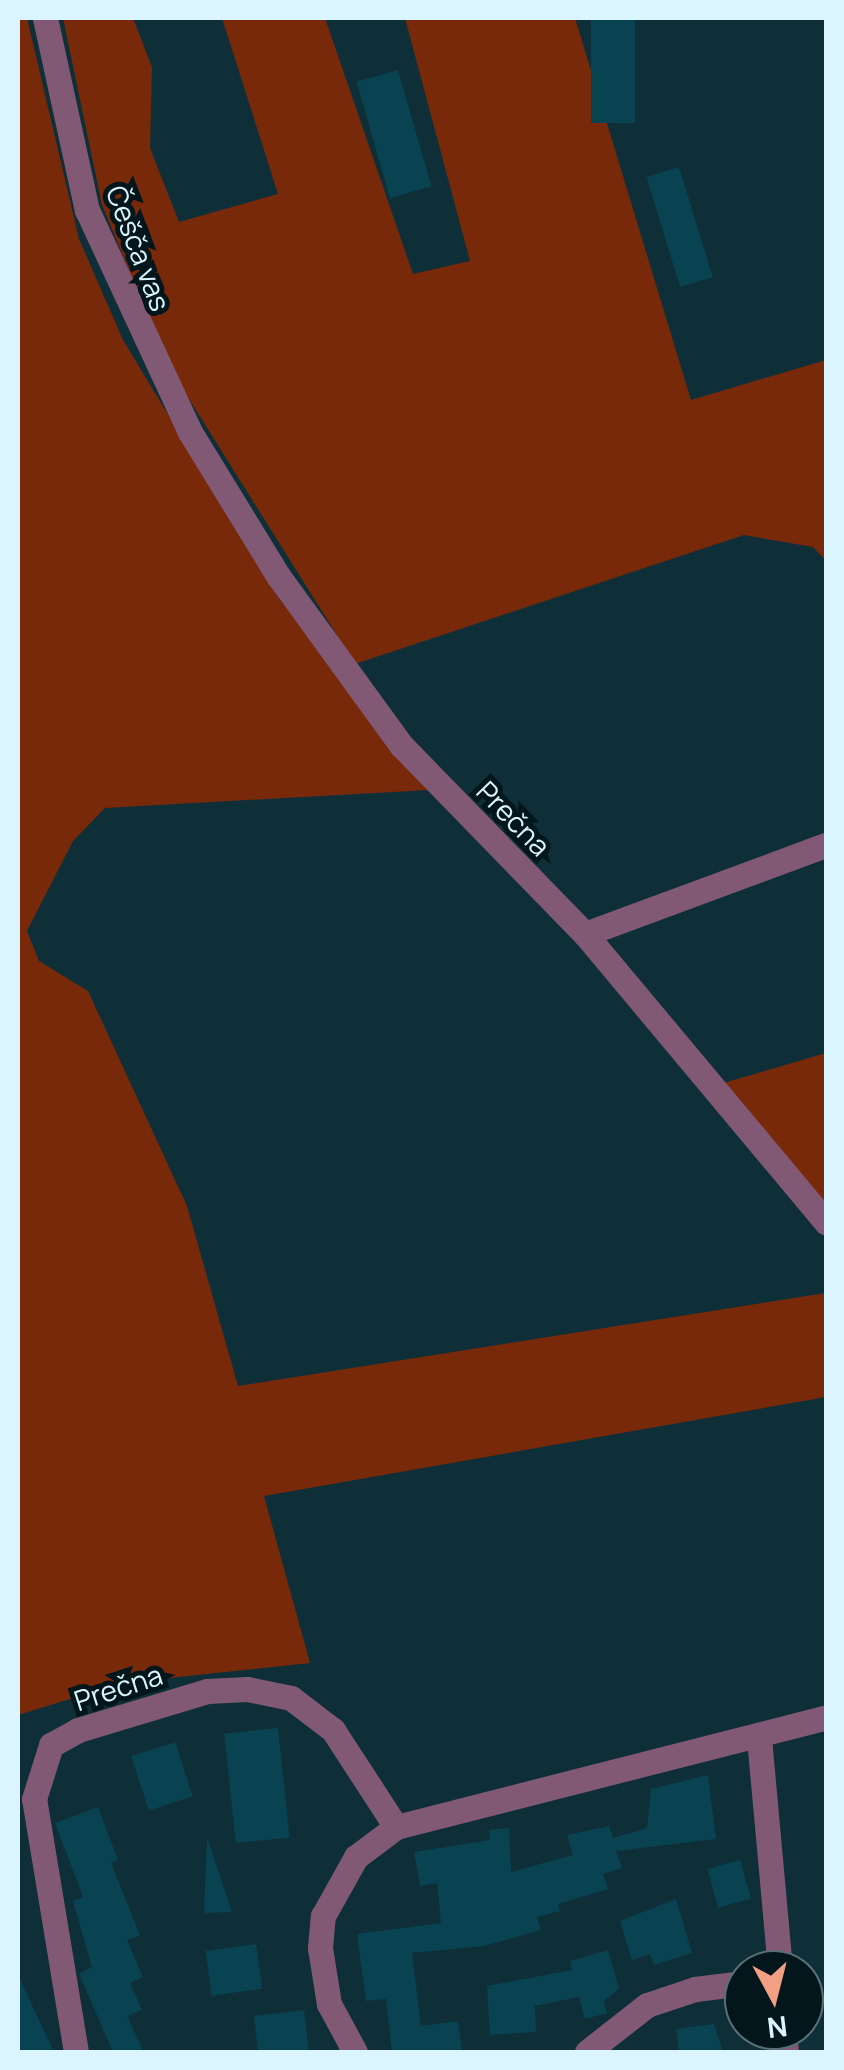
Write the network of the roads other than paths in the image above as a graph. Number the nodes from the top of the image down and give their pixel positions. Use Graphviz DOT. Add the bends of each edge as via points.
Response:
graph roads {
  1 [pos="45,18"];
  2 [pos="190,432"];
  3 [pos="826,845"];
  4 [pos="585,934"];
  5 [pos="826,1222"];
  6 [pos="826,1718"];
  7 [pos="758,1738"];
  8 [pos="396,1828"];
  9 [pos="778,1950"];
  10 [pos="724,1985"];
  11 [pos="76,2052"];
  12 [pos="355,2052"];
  13 [pos="587,2052"];
  1 -- 2 [label="street, Češča vas" via="87,210"];
  2 -- 4 [label="street, Prečna" via="279,577 402,746"];
  3 -- 4 [label="street"];
  4 -- 5 [label="street, Prečna"];
  6 -- 7 [label="street"];
  7 -- 8 [label="street"];
  7 -- 9 [label="street"];
  8 -- 11 [label="street, Prečna" via="333,1730 291,1698 247,1688 207,1691 51,1744 34,1799"];
  8 -- 12 [label="street" via="356,1858 324,1916 320,1948 329,2004"];
  10 -- 13 [label="street" via="647,2005"];
}
